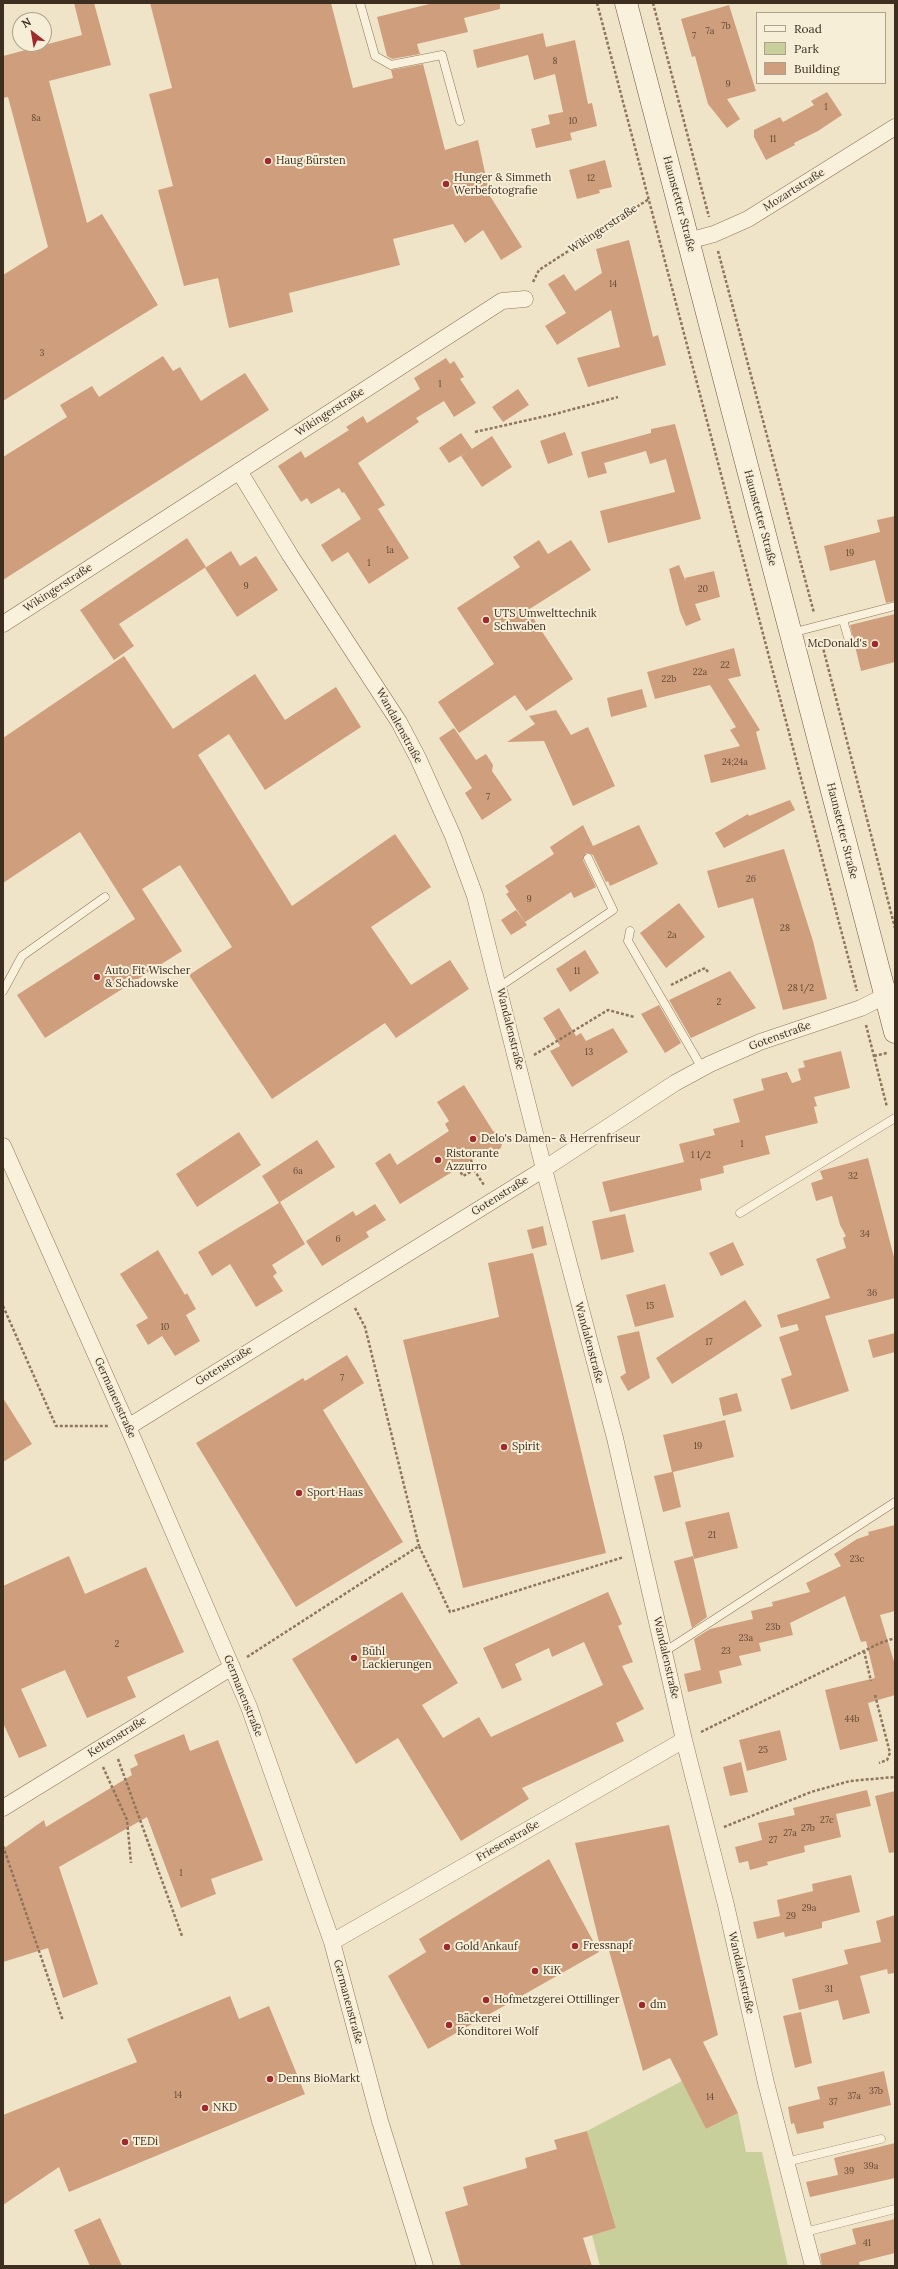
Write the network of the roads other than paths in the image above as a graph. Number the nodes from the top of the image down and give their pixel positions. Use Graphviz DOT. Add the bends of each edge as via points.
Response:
graph roads {
  1 [pos="360,3"];
  2 [pos="626,3"];
  3 [pos="460,121"];
  4 [pos="895,127"];
  5 [pos="688,241"];
  6 [pos="525,299"];
  7 [pos="239,471"];
  8 [pos="895,606"];
  9 [pos="844,620"];
  10 [pos="3,624"];
  11 [pos="791,634"];
  12 [pos="848,637"];
  13 [pos="588,858"];
  14 [pos="105,897"];
  15 [pos="630,931"];
  16 [pos="500,988"];
  17 [pos="3,991"];
  18 [pos="890,994"];
  19 [pos="891,1042"];
  20 [pos="702,1068"];
  21 [pos="893,1119"];
  22 [pos="3,1146"];
  23 [pos="544,1169"];
  24 [pos="740,1213"];
  25 [pos="128,1427"];
  26 [pos="895,1502"];
  27 [pos="664,1652"];
  28 [pos="232,1667"];
  29 [pos="684,1740"];
  30 [pos="3,1808"];
  31 [pos="332,1942"];
  32 [pos="881,2139"];
  33 [pos="786,2162"];
  34 [pos="895,2209"];
  35 [pos="805,2232"];
  36 [pos="425,2266"];
  37 [pos="813,2266"];
  1 -- 3 [label="lane" via="375,56 391,65 442,55"];
  2 -- 5 [label="main road, Haunstetter Straße"];
  4 -- 5 [label="street, Mozartstraße" via="748,220"];
  5 -- 11 [label="main road, Haunstetter Straße"];
  6 -- 7 [label="street, Wikingerstraße" via="502,301"];
  7 -- 10 [label="street, Wikingerstraße"];
  7 -- 16 [label="street, Wandalenstraße" via="294,562 380,692 418,758 453,836 475,896"];
  8 -- 9 [label="lane"];
  9 -- 11 [label="lane"];
  9 -- 12 [label="lane"];
  11 -- 18 [label="main road, Haunstetter Straße"];
  13 -- 16 [label="lane" via="613,910"];
  14 -- 17 [label="lane" via="22,956"];
  15 -- 20 [label="lane" via="628,941"];
  16 -- 23 [label="street, Wandalenstraße"];
  18 -- 19 [label="main road, Haunstetter Straße"];
  18 -- 20 [label="street, Gotenstraße" via="861,1008 760,1042"];
  20 -- 23 [label="street, Gotenstraße"];
  21 -- 24 [label="lane"];
  22 -- 25 [label="street, Germanenstraße"];
  23 -- 25 [label="street, Gotenstraße"];
  23 -- 27 [label="street, Wandalenstraße" via="615,1438"];
  25 -- 28 [label="street, Germanenstraße"];
  26 -- 27 [label="lane"];
  27 -- 29 [label="street, Wandalenstraße"];
  28 -- 30 [label="street, Keltenstraße"];
  28 -- 31 [label="street, Germanenstraße" via="249,1707"];
  29 -- 31 [label="street, Friesenstraße"];
  29 -- 33 [label="street, Wandalenstraße"];
  31 -- 36 [label="street, Germanenstraße" via="380,2121"];
  32 -- 33 [label="lane"];
  33 -- 35 [label="street, Wandalenstraße"];
  34 -- 35 [label="lane"];
  35 -- 37 [label="street, Wandalenstraße"];
}
